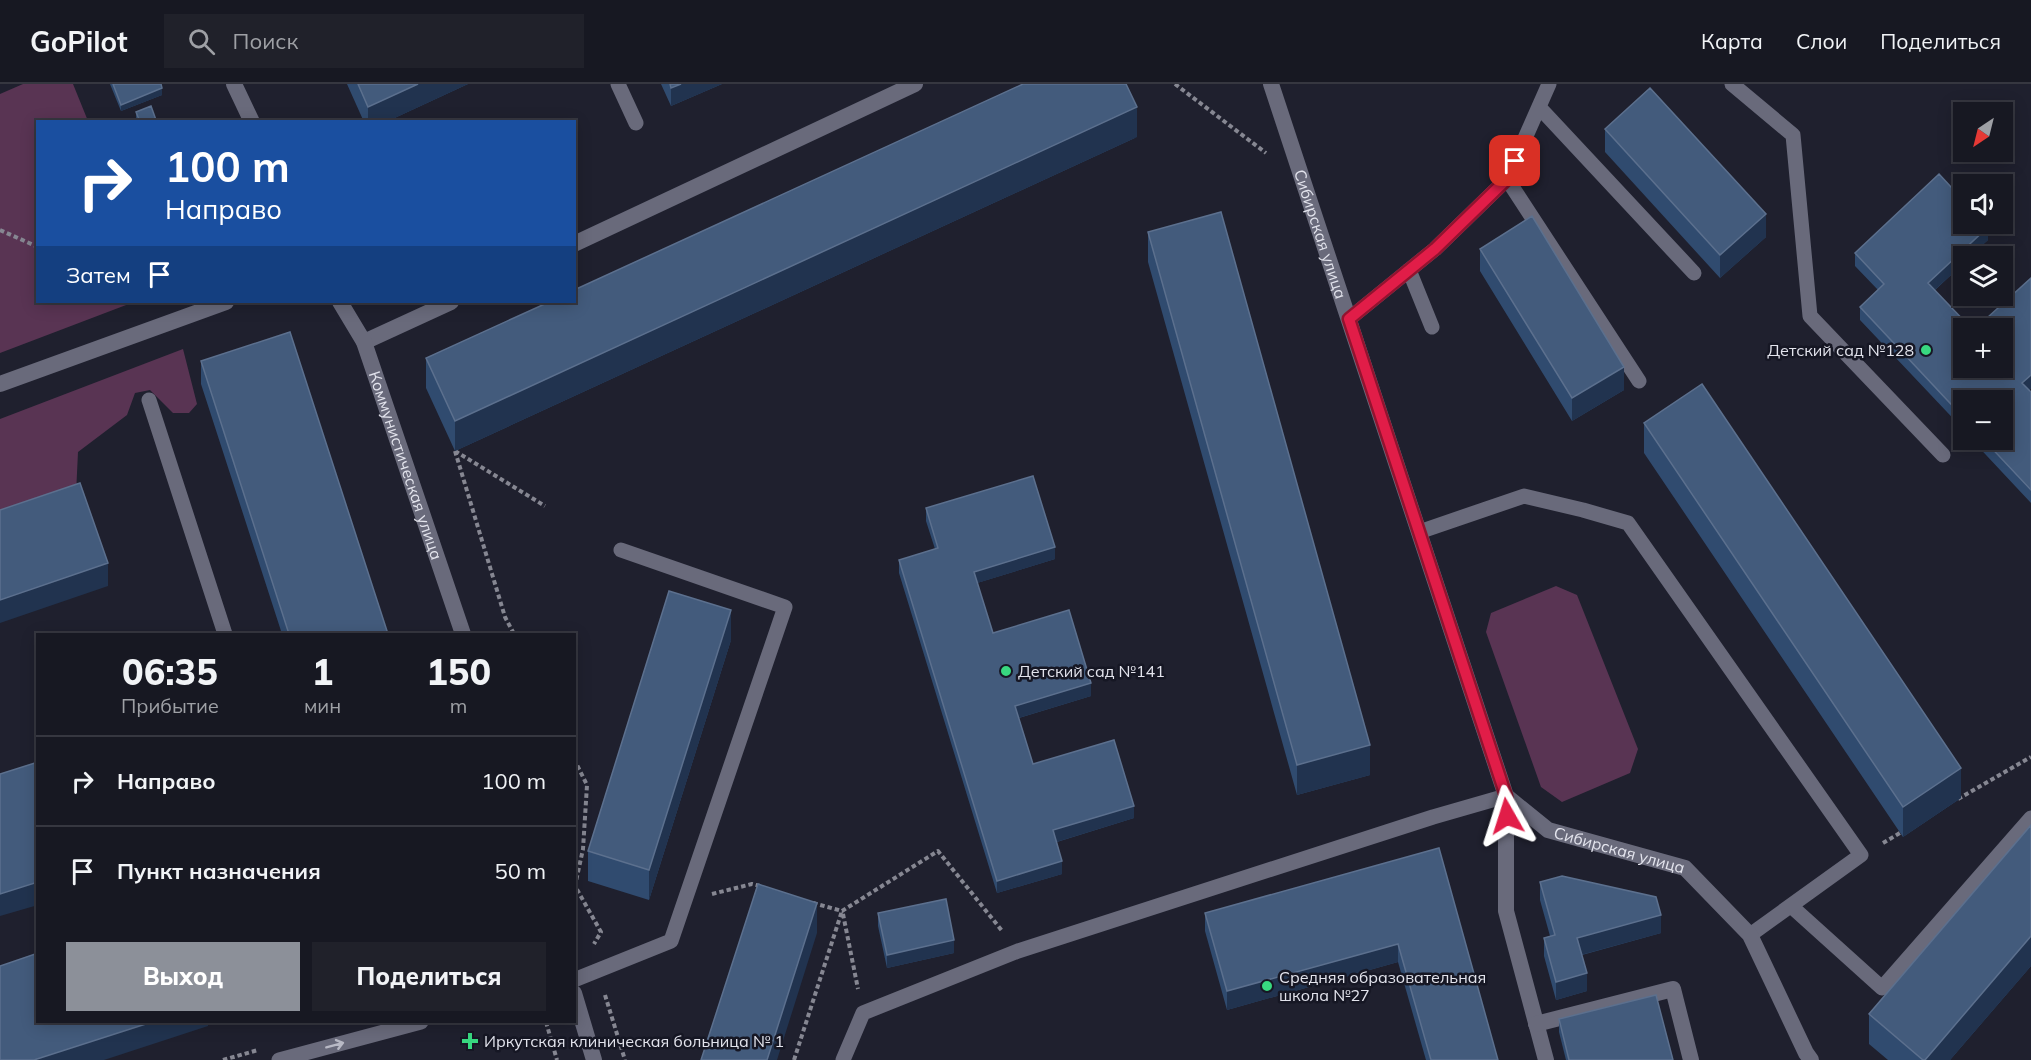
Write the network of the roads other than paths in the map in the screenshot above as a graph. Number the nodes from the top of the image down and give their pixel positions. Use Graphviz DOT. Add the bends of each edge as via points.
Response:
graph roads {
  1 [pos="234,84"];
  2 [pos="618,84"];
  3 [pos="915,84"];
  4 [pos="1271,84"];
  5 [pos="1549,84"];
  6 [pos="1732,84"];
  7 [pos="1539,107"];
  8 [pos="251,120"];
  9 [pos="636,123"];
  10 [pos="1507,179"];
  11 [pos="576,242"];
  12 [pos="1409,270"];
  13 [pos="1694,273"];
  14 [pos="223,303"];
  15 [pos="341,303"];
  16 [pos="449,303"];
  17 [pos="1349,319"];
  18 [pos="1432,327"];
  19 [pos="364,342"];
  20 [pos="1639,381"];
  21 [pos="0,384"];
  22 [pos="149,400"];
  23 [pos="1943,455"];
  24 [pos="1419,532"];
  25 [pos="621,550"];
  26 [pos="225,633"];
  27 [pos="463,633"];
  28 [pos="1506,796"];
  29 [pos="2031,818"];
  30 [pos="1791,906"];
  31 [pos="1750,936"];
  32 [pos="576,979"];
  33 [pos="576,1000"];
  34 [pos="417,1023"];
  35 [pos="1536,1024"];
  36 [pos="279,1060"];
  37 [pos="594,1060"];
  38 [pos="843,1060"];
  39 [pos="1546,1060"];
  40 [pos="1691,1060"];
  41 [pos="1812,1060"];
  1 -- 8 [label="street"];
  2 -- 9 [label="lane"];
  3 -- 11 [label="street"];
  4 -- 17 [label="street, Сибирская улица"];
  5 -- 7 [label="lane"];
  6 -- 23 [label="lane" via="1793,135 1810,316"];
  7 -- 10 [label="lane"];
  7 -- 13 [label="lane"];
  10 -- 12 [label="lane"];
  10 -- 20 [label="lane"];
  12 -- 17 [label="lane"];
  12 -- 18 [label="lane"];
  14 -- 21 [label="street"];
  15 -- 19 [label="street, Коммунистическая улица"];
  16 -- 19 [label="street"];
  17 -- 24 [label="street, Сибирская улица"];
  19 -- 27 [label="street, Коммунистическая улица"];
  22 -- 26 [label="lane"];
  24 -- 28 [label="street, Сибирская улица"];
  24 -- 30 [label="lane" via="1524,496 1628,523 1861,855"];
  25 -- 32 [label="lane" via="785,607 671,941"];
  28 -- 31 [label="street, Сибирская улица" via="1548,830 1685,868"];
  28 -- 35 [label="street" via="1506,911"];
  28 -- 38 [label="lane" via="1018,951 863,1013"];
  29 -- 30 [label="lane" via="1882,988"];
  30 -- 31 [label="lane"];
  31 -- 41 [label="street, Сибирская улица"];
  33 -- 37 [label="street"];
  36 -- 34 [label="lane, one-way"];
  35 -- 39 [label="street"];
  35 -- 40 [label="street" via="1673,989"];
}
